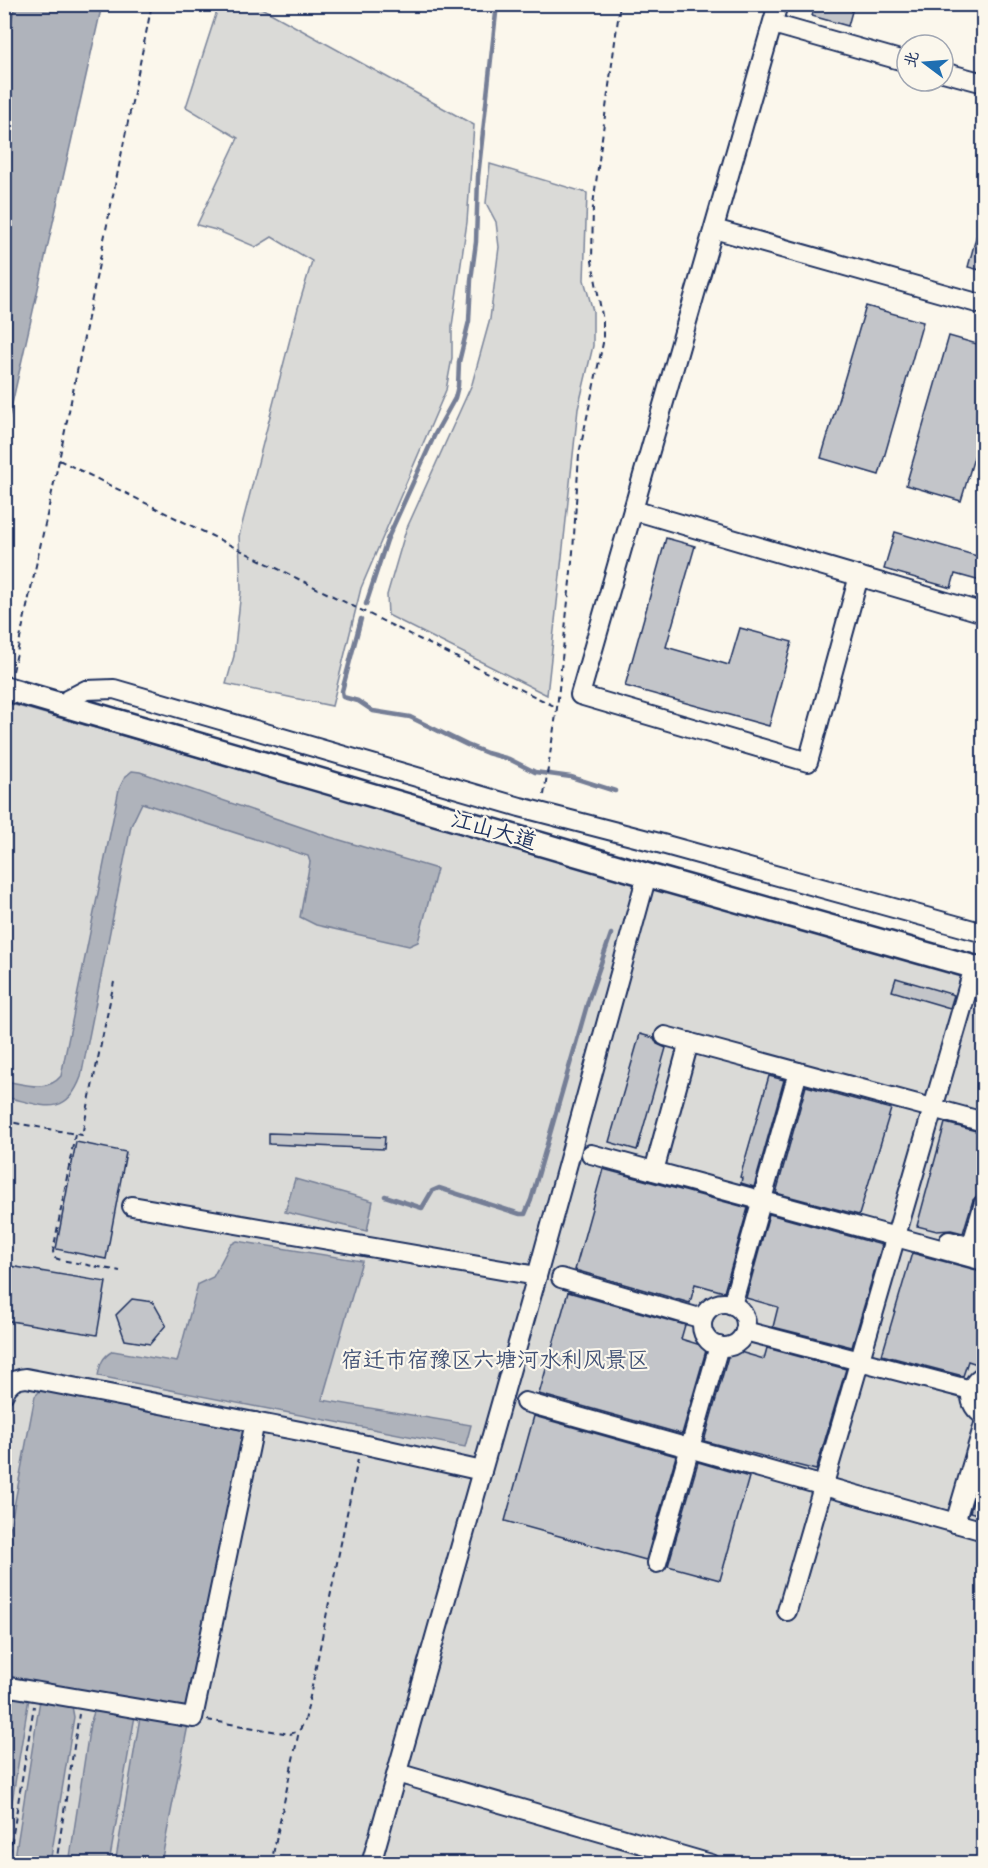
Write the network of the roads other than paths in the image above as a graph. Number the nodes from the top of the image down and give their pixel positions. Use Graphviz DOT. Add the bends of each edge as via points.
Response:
graph roads {
  1 [pos="778,4"];
  2 [pos="773,24"];
  3 [pos="895,59"];
  4 [pos="955,76"];
  5 [pos="984,84"];
  6 [pos="714,229"];
  7 [pos="984,305"];
  8 [pos="633,510"];
  9 [pos="859,576"];
  10 [pos="984,613"];
  11 [pos="8,684"];
  12 [pos="59,704"];
  13 [pos="647,875"];
  14 [pos="984,933"];
  15 [pos="979,968"];
  16 [pos="665,1036"];
  17 [pos="689,1042"];
  18 [pos="798,1072"];
  19 [pos="932,1108"];
  20 [pos="984,1122"];
  21 [pos="591,1154"];
  22 [pos="654,1171"];
  23 [pos="762,1201"];
  24 [pos="984,1203"];
  25 [pos="132,1206"];
  26 [pos="895,1237"];
  27 [pos="935,1248"];
  28 [pos="984,1261"];
  29 [pos="537,1276"];
  30 [pos="561,1278"];
  31 [pos="732,1305"];
  32 [pos="703,1319"];
  33 [pos="745,1331"];
  34 [pos="719,1346"];
  35 [pos="859,1361"];
  36 [pos="984,1375"];
  37 [pos="971,1390"];
  38 [pos="4,1394"];
  39 [pos="525,1402"];
  40 [pos="984,1416"];
  41 [pos="255,1422"];
  42 [pos="984,1424"];
  43 [pos="690,1449"];
  44 [pos="482,1471"];
  45 [pos="823,1486"];
  46 [pos="955,1523"];
  47 [pos="984,1532"];
  48 [pos="657,1563"];
  49 [pos="787,1611"];
  50 [pos="4,1686"];
  51 [pos="397,1773"];
  52 [pos="371,1863"];
  53 [pos="711,1863"];
  1 -- 2 [label="street"];
  2 -- 3 [label="street"];
  2 -- 6 [label="street"];
  4 -- 5 [label="street"];
  6 -- 7 [label="street"];
  6 -- 8 [label="street"];
  8 -- 9 [label="street"];
  8 -- 9 [label="street" via="580,695 808,762"];
  9 -- 10 [label="street"];
  11 -- 12 [label="main road, 江山大道, bridge"];
  12 -- 13 [label="main road, 江山大道"];
  12 -- 14 [label="street" via="86,690 114,689 520,807"];
  13 -- 15 [label="main road, 江山大道"];
  13 -- 29 [label="street"];
  15 -- 19 [label="street"];
  16 -- 17 [label="street"];
  17 -- 18 [label="street"];
  17 -- 22 [label="street"];
  18 -- 19 [label="street"];
  18 -- 23 [label="street"];
  19 -- 20 [label="street"];
  19 -- 26 [label="street"];
  21 -- 22 [label="street"];
  22 -- 23 [label="street"];
  23 -- 26 [label="street"];
  23 -- 31 [label="street"];
  24 -- 27 [label="street" via="971,1247 938,1238"];
  25 -- 29 [label="street"];
  26 -- 27 [label="street"];
  26 -- 35 [label="street"];
  27 -- 28 [label="street"];
  29 -- 44 [label="street"];
  30 -- 32 [label="street"];
  31 -- 32 [label="street" via="715,1305"];
  31 -- 33 [label="street" via="744,1317"];
  32 -- 34 [label="street" via="705,1336"];
  33 -- 34 [label="street" via="736,1343"];
  33 -- 35 [label="street"];
  34 -- 43 [label="street"];
  35 -- 37 [label="street"];
  35 -- 45 [label="street"];
  36 -- 37 [label="street"];
  37 -- 40 [label="street" via="973,1405"];
  38 -- 41 [label="street" via="17,1378 26,1378"];
  39 -- 43 [label="street"];
  41 -- 44 [label="street"];
  41 -- 50 [label="street" via="193,1718"];
  42 -- 46 [label="street"];
  43 -- 45 [label="street"];
  43 -- 48 [label="street"];
  44 -- 51 [label="street"];
  45 -- 46 [label="street"];
  45 -- 49 [label="street"];
  46 -- 47 [label="street"];
  51 -- 52 [label="street"];
  51 -- 53 [label="street"];
}
